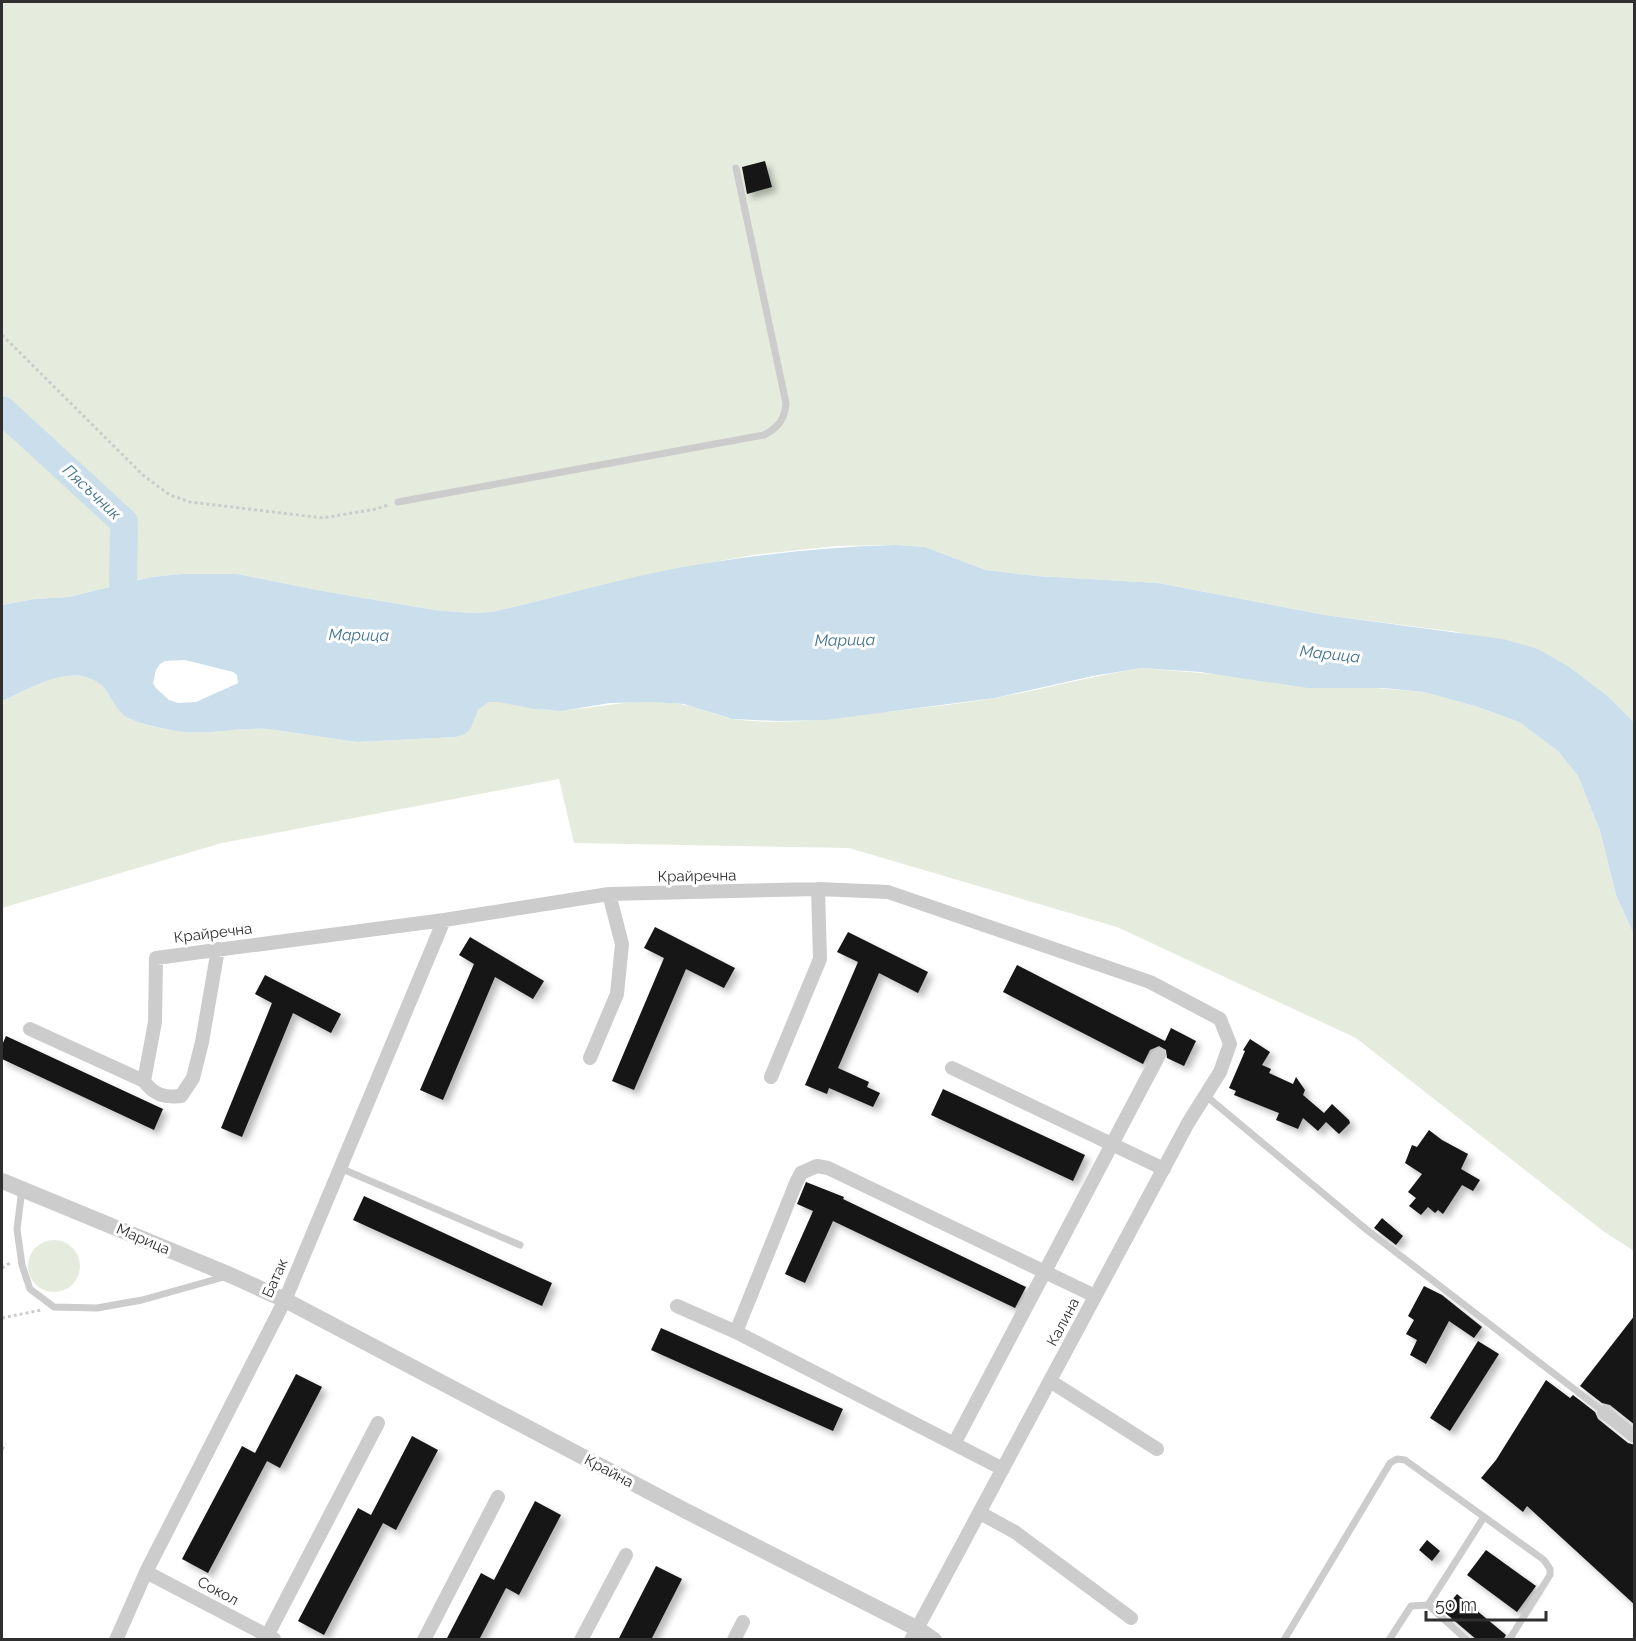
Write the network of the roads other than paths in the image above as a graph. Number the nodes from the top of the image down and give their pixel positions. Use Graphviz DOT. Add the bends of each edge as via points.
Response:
graph roads {
  1 [pos="736,168"];
  2 [pos="398,502"];
  3 [pos="818,890"];
  4 [pos="609,894"];
  5 [pos="444,920"];
  6 [pos="218,950"];
  7 [pos="1220,1019"];
  8 [pos="30,1029"];
  9 [pos="1159,1055"];
  10 [pos="590,1058"];
  11 [pos="952,1068"];
  12 [pos="771,1077"];
  13 [pos="144,1081"];
  14 [pos="1205,1095"];
  15 [pos="1111,1143"];
  16 [pos="340,1168"];
  17 [pos="1164,1168"];
  18 [pos="2,1181"];
  19 [pos="22,1189"];
  20 [pos="520,1245"];
  21 [pos="1045,1272"];
  22 [pos="231,1275"];
  23 [pos="1095,1296"];
  24 [pos="285,1300"];
  25 [pos="677,1306"];
  26 [pos="736,1332"];
  27 [pos="1050,1381"];
  28 [pos="1604,1413"];
  29 [pos="378,1423"];
  30 [pos="1635,1436"];
  31 [pos="954,1444"];
  32 [pos="1157,1449"];
  33 [pos="1003,1469"];
  34 [pos="498,1497"];
  35 [pos="980,1513"];
  36 [pos="1484,1517"];
  37 [pos="626,1555"];
  38 [pos="146,1572"];
  39 [pos="1428,1605"];
  40 [pos="1131,1618"];
  41 [pos="743,1622"];
  42 [pos="914,1634"];
  43 [pos="271,1638"];
  44 [pos="116,1640"];
  45 [pos="424,1640"];
  46 [pos="581,1640"];
  47 [pos="734,1640"];
  48 [pos="934,1640"];
  49 [pos="1284,1640"];
  50 [pos="1389,1640"];
  51 [pos="1467,1640"];
  52 [pos="1509,1640"];
  1 -- 2 [label="lane" via="786,403 785,415 776,429 764,435"];
  3 -- 4 [label="street, Крайречна"];
  3 -- 7 [label="street, Крайречна" via="888,892 1150,982"];
  3 -- 12 [label="street" via="820,959"];
  4 -- 5 [label="street, Крайречна"];
  4 -- 10 [label="street" via="622,944 617,994"];
  5 -- 6 [label="street, Крайречна"];
  5 -- 16 [label="street, Батак"];
  6 -- 13 [label="street, Крайречна" via="156,958 155,1022"];
  6 -- 13 [label="street" via="193,1078 182,1096 169,1097 152,1092"];
  7 -- 14 [label="street, Калина" via="1230,1044 1220,1072"];
  8 -- 13 [label="street"];
  9 -- 15 [label="street"];
  11 -- 15 [label="street"];
  14 -- 17 [label="street, Калина"];
  14 -- 28 [label="lane" via="1367,1230"];
  15 -- 17 [label="street"];
  15 -- 21 [label="street"];
  16 -- 20 [label="lane"];
  16 -- 24 [label="street, Батак"];
  17 -- 23 [label="street, Калина"];
  18 -- 19 [label="street, Марица"];
  19 -- 22 [label="street, Марица"];
  19 -- 22 [label="lane" via="17,1229 22,1265 30,1289 54,1307 97,1308 142,1300"];
  21 -- 23 [label="street"];
  21 -- 26 [label="street" via="817,1166 801,1173 796,1183"];
  21 -- 31 [label="street"];
  22 -- 24 [label="street, Марица"];
  23 -- 27 [label="street, Калина"];
  24 -- 38 [label="street, Батак"];
  24 -- 42 [label="street, Крайна"];
  25 -- 26 [label="street"];
  26 -- 31 [label="street"];
  27 -- 32 [label="street"];
  27 -- 33 [label="street, Калина"];
  28 -- 30 [label="street"];
  29 -- 43 [label="street"];
  31 -- 33 [label="street"];
  33 -- 35 [label="street, Калина"];
  34 -- 45 [label="street"];
  35 -- 40 [label="street" via="1015,1532"];
  35 -- 42 [label="street, Калина"];
  36 -- 39 [label="lane"];
  36 -- 49 [label="lane" via="1405,1460 1390,1463"];
  36 -- 52 [label="lane" via="1544,1560 1550,1569 1550,1575"];
  37 -- 46 [label="street"];
  38 -- 43 [label="street, Сокол"];
  38 -- 44 [label="street, Батак"];
  39 -- 50 [label="lane" via="1410,1606"];
  39 -- 51 [label="lane"];
  41 -- 47 [label="street"];
  42 -- 48 [label="street, Крайна"];
}
